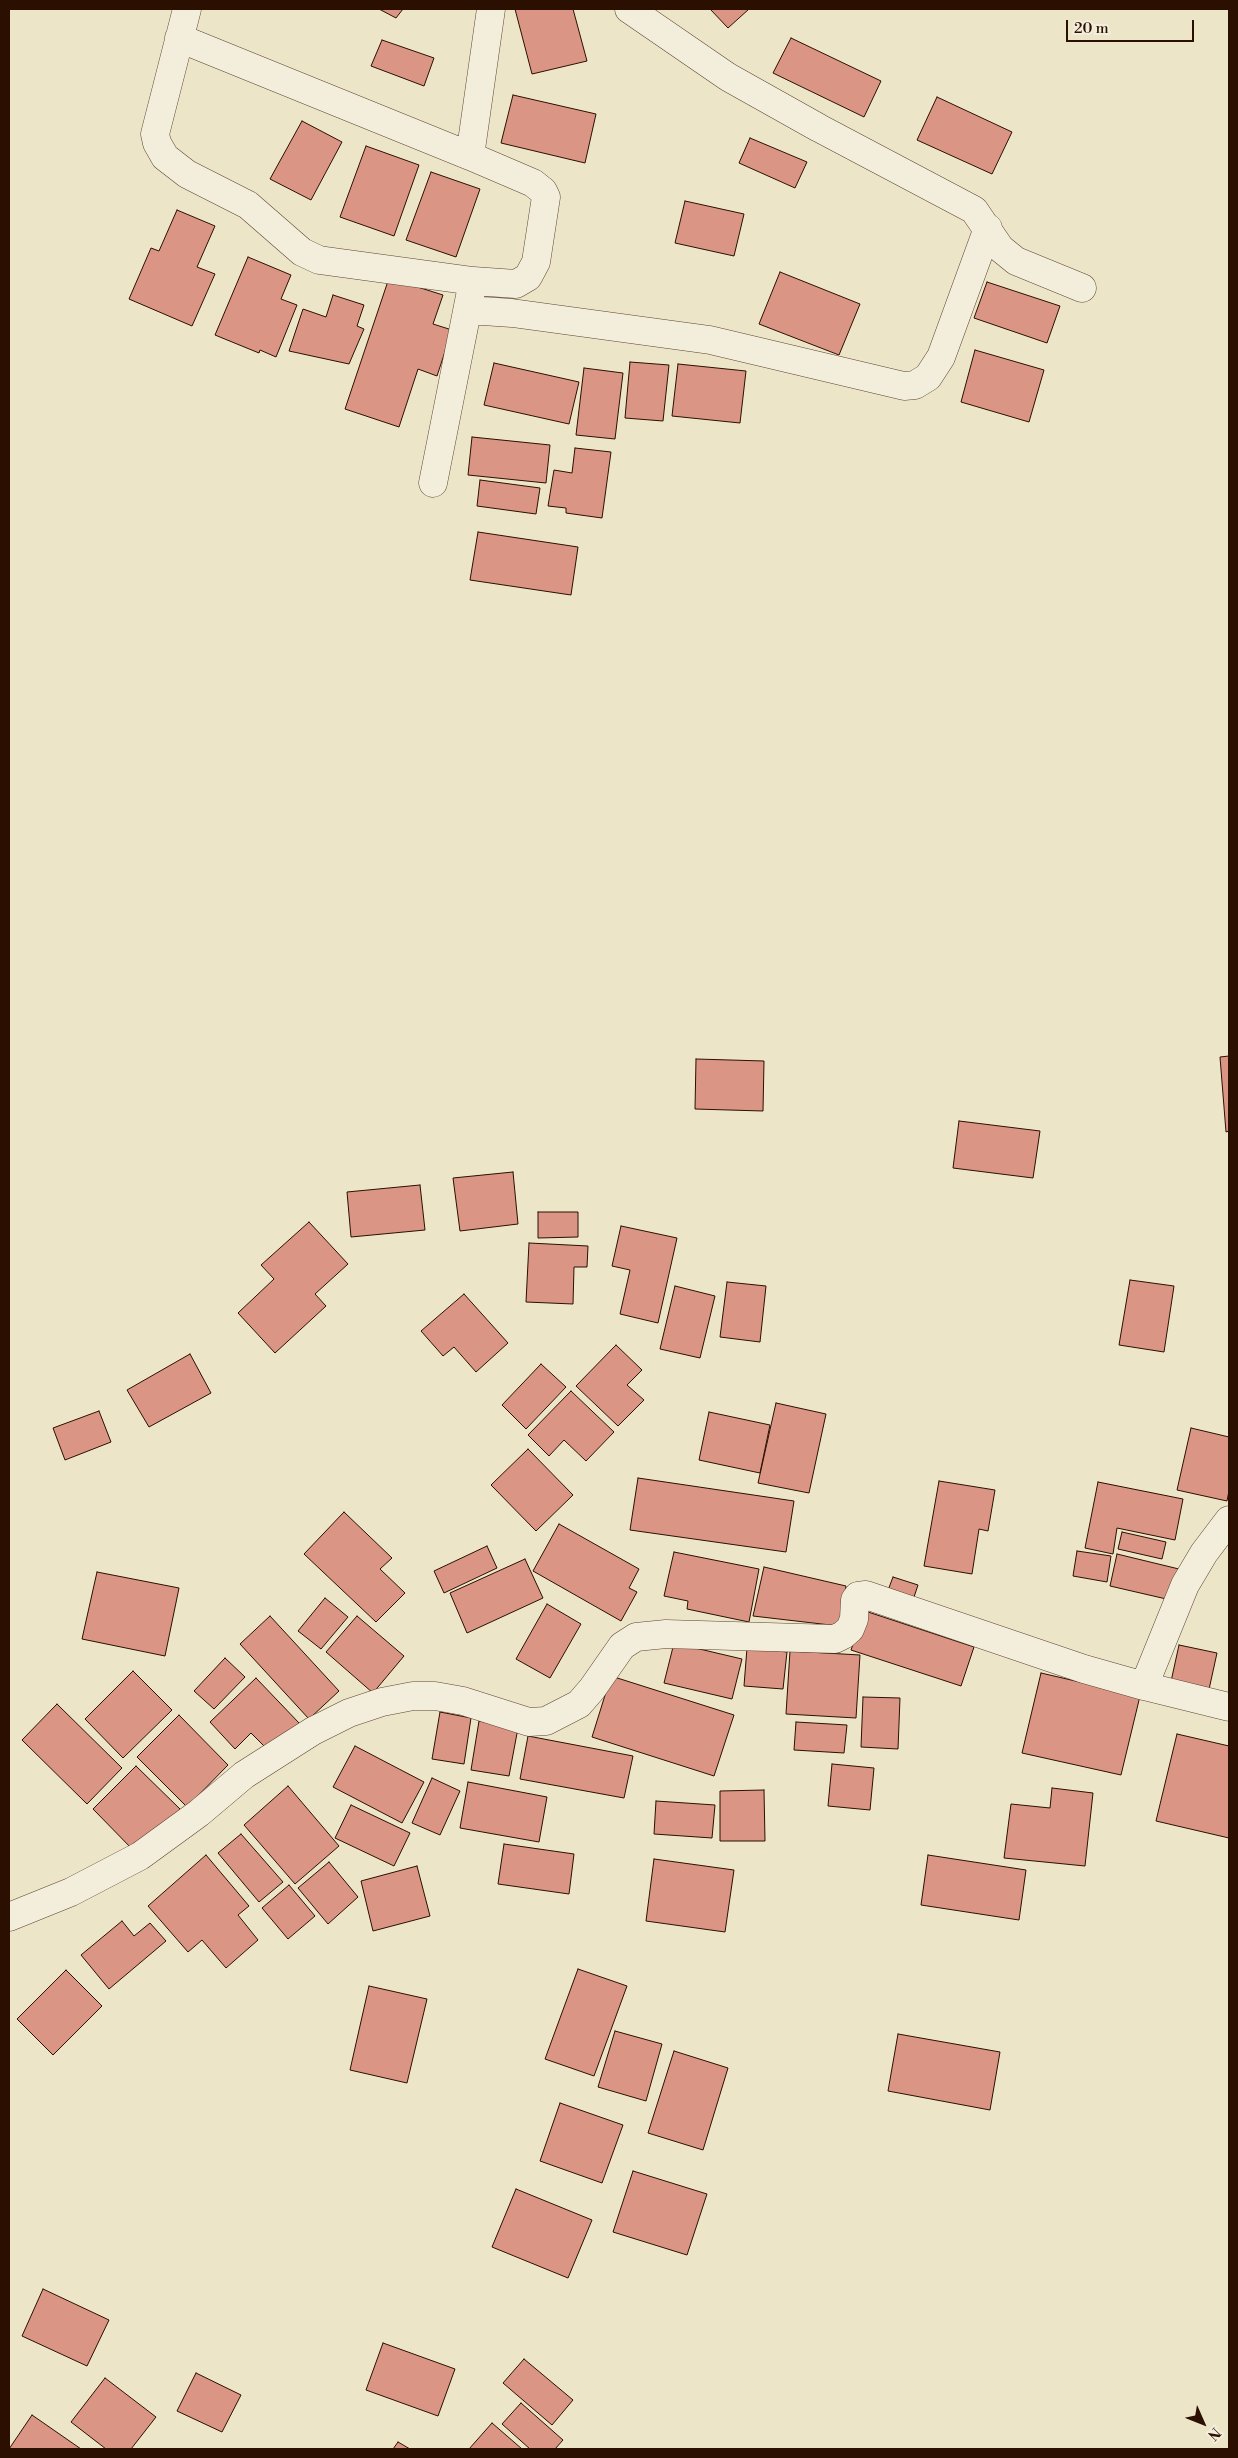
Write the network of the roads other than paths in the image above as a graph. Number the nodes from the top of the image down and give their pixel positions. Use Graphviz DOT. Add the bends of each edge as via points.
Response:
graph roads {
  1 [pos="187,9"];
  2 [pos="491,9"];
  3 [pos="629,9"];
  4 [pos="179,38"];
  5 [pos="470,156"];
  6 [pos="988,228"];
  7 [pos="473,281"];
  8 [pos="1082,288"];
  9 [pos="468,310"];
  10 [pos="433,483"];
  11 [pos="1229,1520"];
  12 [pos="1144,1686"];
  13 [pos="1229,1707"];
  14 [pos="9,1917"];
  1 -- 4 [label="street"];
  2 -- 5 [label="street"];
  3 -- 6 [label="street" via="728,77 965,204 980,216"];
  4 -- 5 [label="street"];
  4 -- 7 [label="street" via="155,134 160,150 176,167 248,205 302,252 319,260"];
  5 -- 7 [label="street" via="533,183 543,190 546,197 536,262 528,277 516,284"];
  6 -- 8 [label="street" via="1007,255"];
  6 -- 9 [label="street" via="940,357 928,377 914,385 904,386 710,340"];
  7 -- 9 [label="street"];
  9 -- 10 [label="street"];
  11 -- 12 [label="street" via="1185,1585"];
  12 -- 13 [label="street"];
  12 -- 14 [label="street" via="1084,1669 866,1595 855,1600 850,1629 835,1639 682,1634 636,1637 622,1646 579,1704 546,1721 529,1722 463,1701 435,1696 382,1702 349,1713 244,1775 140,1856 70,1892"];
}
